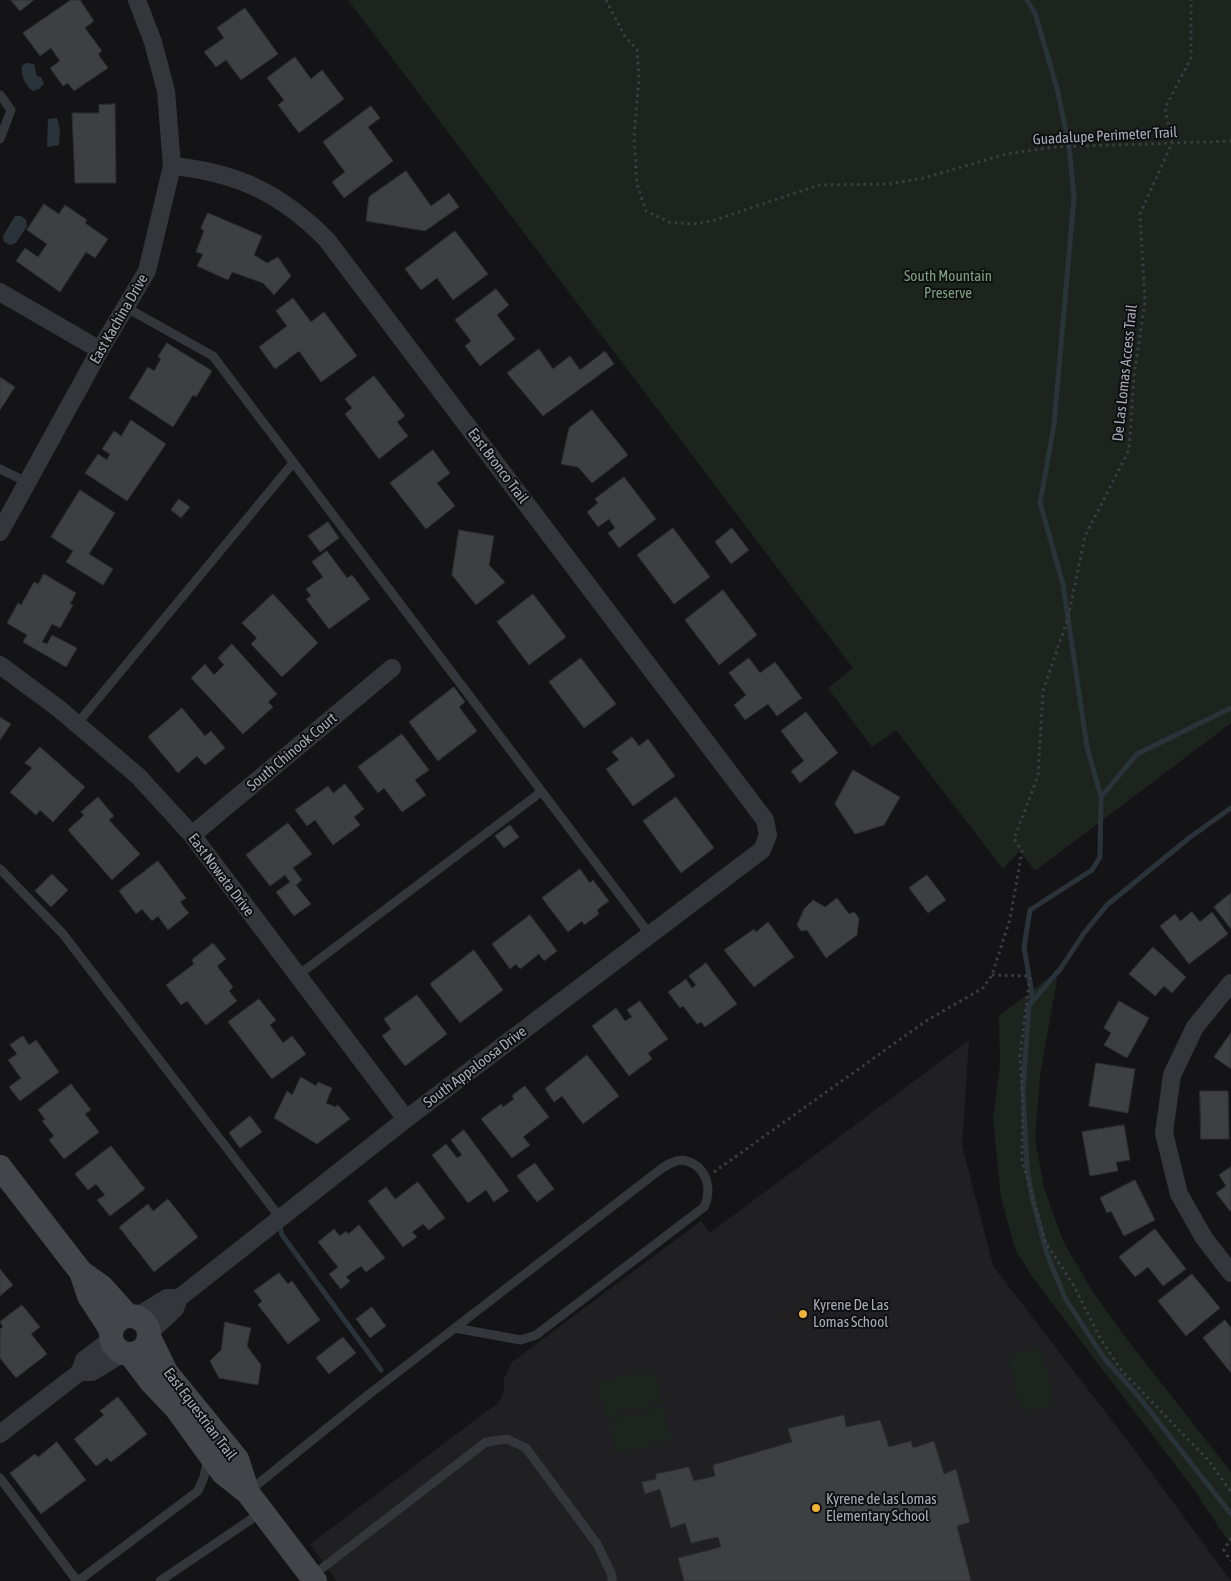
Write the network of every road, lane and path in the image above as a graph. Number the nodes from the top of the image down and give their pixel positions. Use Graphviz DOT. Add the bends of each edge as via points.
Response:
graph roads {
  1 [pos="137,0"];
  2 [pos="606,0"];
  3 [pos="1191,0"];
  4 [pos="0,95"];
  5 [pos="0,138"];
  6 [pos="1231,141"];
  7 [pos="1172,143"];
  8 [pos="172,166"];
  9 [pos="0,292"];
  10 [pos="125,307"];
  11 [pos="100,350"];
  12 [pos="293,463"];
  13 [pos="0,469"];
  14 [pos="27,482"];
  15 [pos="0,532"];
  16 [pos="0,665"];
  17 [pos="392,668"];
  18 [pos="77,724"];
  19 [pos="541,792"];
  20 [pos="192,835"];
  21 [pos="768,835"];
  22 [pos="0,869"];
  23 [pos="650,935"];
  24 [pos="992,975"];
  25 [pos="297,976"];
  26 [pos="1231,983"];
  27 [pos="406,1119"];
  28 [pos="0,1167"];
  29 [pos="707,1178"];
  30 [pos="282,1219"];
  31 [pos="1231,1272"];
  32 [pos="455,1328"];
  33 [pos="130,1335"];
  34 [pos="0,1434"];
  35 [pos="208,1454"];
  36 [pos="0,1478"];
  37 [pos="1231,1492"];
  38 [pos="248,1493"];
  39 [pos="262,1511"];
  40 [pos="1231,1538"];
  41 [pos="1231,1561"];
  42 [pos="313,1579"];
  43 [pos="78,1581"];
  44 [pos="160,1581"];
  45 [pos="612,1581"];
  1 -- 8 [label="street, East Kachina Drive" via="166,91"];
  2 -- 7 [label="path, Guadalupe Perimeter Trail" via="625,37 636,49 639,78 634,138 637,184 646,211 669,222 692,224 712,221 819,185 889,184 924,178 1006,154 1054,147"];
  3 -- 7 [label="path" via="1190,58 1165,108"];
  4 -- 5 [label="lane" via="11,110"];
  6 -- 7 [label="path, Guadalupe Perimeter Trail"];
  7 -- 24 [label="path, De Las Lomas Access Trail" via="1140,214 1145,302 1134,376 1129,450 1085,536 1068,618 1043,691 1038,776 1014,839 1022,851 1010,919"];
  8 -- 10 [label="street, East Kachina Drive" via="147,271"];
  8 -- 21 [label="street, East Bronco Trail" via="196,168 256,186 307,220 327,240 765,820"];
  9 -- 11 [label="street"];
  10 -- 11 [label="street, East Kachina Drive"];
  10 -- 12 [label="lane" via="213,356"];
  11 -- 14 [label="street, East Kachina Drive"];
  12 -- 18 [label="lane"];
  12 -- 19 [label="lane"];
  13 -- 14 [label="lane"];
  14 -- 15 [label="street, East Kachina Drive"];
  16 -- 18 [label="street, East Nowata Drive"];
  17 -- 20 [label="street, South Chinook Court"];
  18 -- 20 [label="street, East Nowata Drive" via="138,776"];
  19 -- 23 [label="lane"];
  19 -- 25 [label="lane"];
  20 -- 25 [label="street, East Nowata Drive"];
  21 -- 23 [label="street, South Appaloosa Drive" via="762,850"];
  22 -- 30 [label="lane" via="63,934"];
  23 -- 27 [label="street, South Appaloosa Drive"];
  24 -- 29 [label="path" via="983,988 926,1020"];
  24 -- 37 [label="path" via="1030,976 1020,1056 1022,1160 1046,1242 1122,1372 1209,1461"];
  25 -- 27 [label="street, East Nowata Drive"];
  26 -- 31 [label="street" via="1195,1027 1172,1075 1164,1133 1179,1194 1204,1238"];
  27 -- 30 [label="street, South Appaloosa Drive"];
  28 -- 33 [label="street, East Equestrian Trail" via="81,1272 102,1287"];
  29 -- 32 [label="lane" via="686,1161 669,1164"];
  29 -- 32 [label="lane" via="709,1187 704,1208 536,1335 521,1340"];
  30 -- 33 [label="street, South Appaloosa Drive" via="179,1298 175,1309"];
  32 -- 38 [label="lane"];
  33 -- 34 [label="street, South Appaloosa Drive" via="84,1360 80,1372"];
  33 -- 35 [label="street, East Equestrian Trail" via="152,1383 176,1408"];
  33 -- 38 [label="street, East Equestrian Trail" via="166,1372 236,1459"];
  35 -- 38 [label="street, East Equestrian Trail" via="223,1473"];
  35 -- 43 [label="lane" via="198,1491"];
  36 -- 43 [label="lane"];
  38 -- 39 [label="street, East Equestrian Trail"];
  39 -- 42 [label="street, East Equestrian Trail"];
  39 -- 44 [label="lane"];
  40 -- 41 [label="path" via="1224,1550"];
  42 -- 45 [label="lane" via="486,1442 507,1439 526,1448 597,1544"];
}
